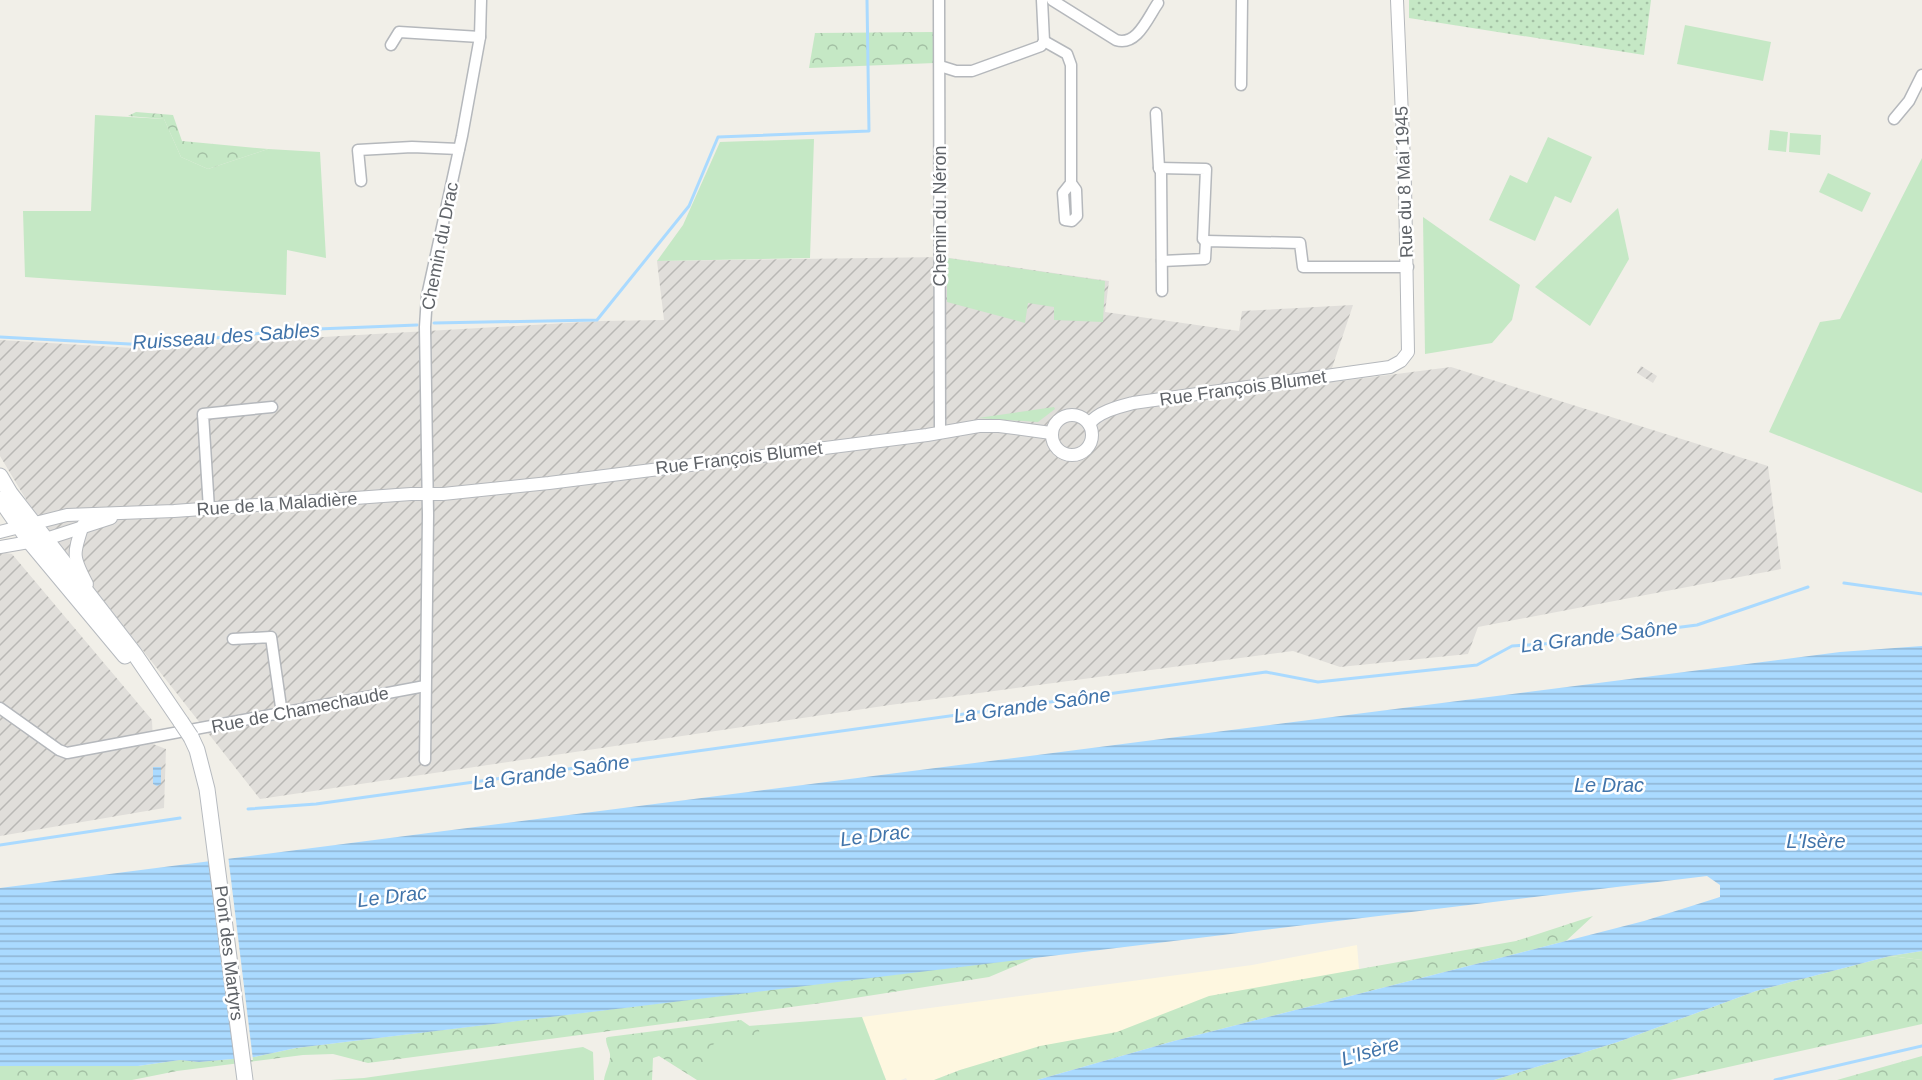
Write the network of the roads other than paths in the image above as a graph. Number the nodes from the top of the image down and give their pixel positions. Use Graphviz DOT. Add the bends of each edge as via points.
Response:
graph roads {
  1 [pos="481,0"];
  2 [pos="939,0"];
  3 [pos="1042,0"];
  4 [pos="1052,0"];
  5 [pos="1242,0"];
  6 [pos="1397,0"];
  7 [pos="1158,3"];
  8 [pos="480,37"];
  9 [pos="1044,41"];
  10 [pos="391,45"];
  11 [pos="940,66"];
  12 [pos="1922,75"];
  13 [pos="1241,85"];
  14 [pos="1156,113"];
  15 [pos="1893,119"];
  16 [pos="459,149"];
  17 [pos="1158,168"];
  18 [pos="361,181"];
  19 [pos="1071,183"];
  20 [pos="1206,241"];
  21 [pos="1162,261"];
  22 [pos="1407,267"];
  23 [pos="1162,291"];
  24 [pos="1401,361"];
  25 [pos="272,407"];
  26 [pos="1089,424"];
  27 [pos="940,433"];
  28 [pos="1051,433"];
  29 [pos="0,476"];
  30 [pos="427,494"];
  31 [pos="0,499"];
  32 [pos="209,509"];
  33 [pos="127,514"];
  34 [pos="86,515"];
  35 [pos="26,524"];
  36 [pos="82,528"];
  37 [pos="0,532"];
  38 [pos="46,539"];
  39 [pos="30,542"];
  40 [pos="0,547"];
  41 [pos="103,612"];
  42 [pos="233,639"];
  43 [pos="426,686"];
  44 [pos="161,696"];
  45 [pos="0,708"];
  46 [pos="282,714"];
  47 [pos="425,760"];
  48 [pos="246,1079"];
  1 -- 8 [label="street, Chemin du Drac"];
  2 -- 11 [label="street, Chemin du Néron"];
  3 -- 9 [label="street"];
  4 -- 7 [label="street" via="1123,42 1134,38"];
  5 -- 13 [label="street"];
  6 -- 22 [label="street, Rue du 8 Mai 1945"];
  8 -- 10 [label="street" via="399,32"];
  8 -- 16 [label="street, Chemin du Drac"];
  9 -- 11 [label="street" via="1041,46 972,71"];
  9 -- 19 [label="street" via="1067,54 1071,65"];
  11 -- 27 [label="street, Chemin du Néron"];
  12 -- 15 [label="street" via="1910,100"];
  14 -- 17 [label="street"];
  16 -- 18 [label="street" via="358,150"];
  16 -- 30 [label="street, Chemin du Drac" via="427,296"];
  17 -- 20 [label="street" via="1206,169"];
  17 -- 21 [label="street"];
  20 -- 21 [label="street" via="1205,259"];
  20 -- 22 [label="street" via="1300,243 1304,267"];
  21 -- 23 [label="street"];
  22 -- 24 [label="street, Rue du 8 Mai 1945" via="1409,339 1408,352"];
  24 -- 26 [label="street, Rue François Blumet" via="1390,367 1133,403 1094,418"];
  25 -- 32 [label="street" via="203,414"];
  26 -- 28 [label="street" via="1080,416 1069,415 1057,421"];
  26 -- 28 [label="street" via="1090,442 1078,454 1060,452"];
  27 -- 28 [label="street, Rue François Blumet" via="979,426"];
  27 -- 30 [label="street, Rue François Blumet" via="540,484"];
  29 -- 35 [label="main road"];
  30 -- 32 [label="street, Rue de la Maladière"];
  30 -- 43 [label="street"];
  31 -- 35 [label="main road"];
  32 -- 33 [label="street, Rue de la Maladière"];
  33 -- 34 [label="street, Rue de la Maladière"];
  33 -- 36 [label="street, Rue de la Maladière"];
  34 -- 35 [label="street, Rue de la Maladière"];
  34 -- 36 [label="street"];
  35 -- 37 [label="street, Rue de la Maladière"];
  35 -- 38 [label="main road"];
  35 -- 39 [label="main road"];
  36 -- 38 [label="street, Rue de la Maladière"];
  36 -- 41 [label="street" via="74,555"];
  38 -- 39 [label="street, Rue de la Maladière"];
  38 -- 41 [label="main road"];
  39 -- 40 [label="street, Rue de la Maladière"];
  39 -- 44 [label="main road"];
  41 -- 44 [label="main road"];
  42 -- 46 [label="street" via="271,637"];
  43 -- 46 [label="street, Rue de Chamechaude"];
  43 -- 47 [label="street"];
  44 -- 48 [label="main road, Pont des Martyrs, bridge" via="191,737 207,789"];
  45 -- 46 [label="street, Rue de Chamechaude" via="67,753"];
}
